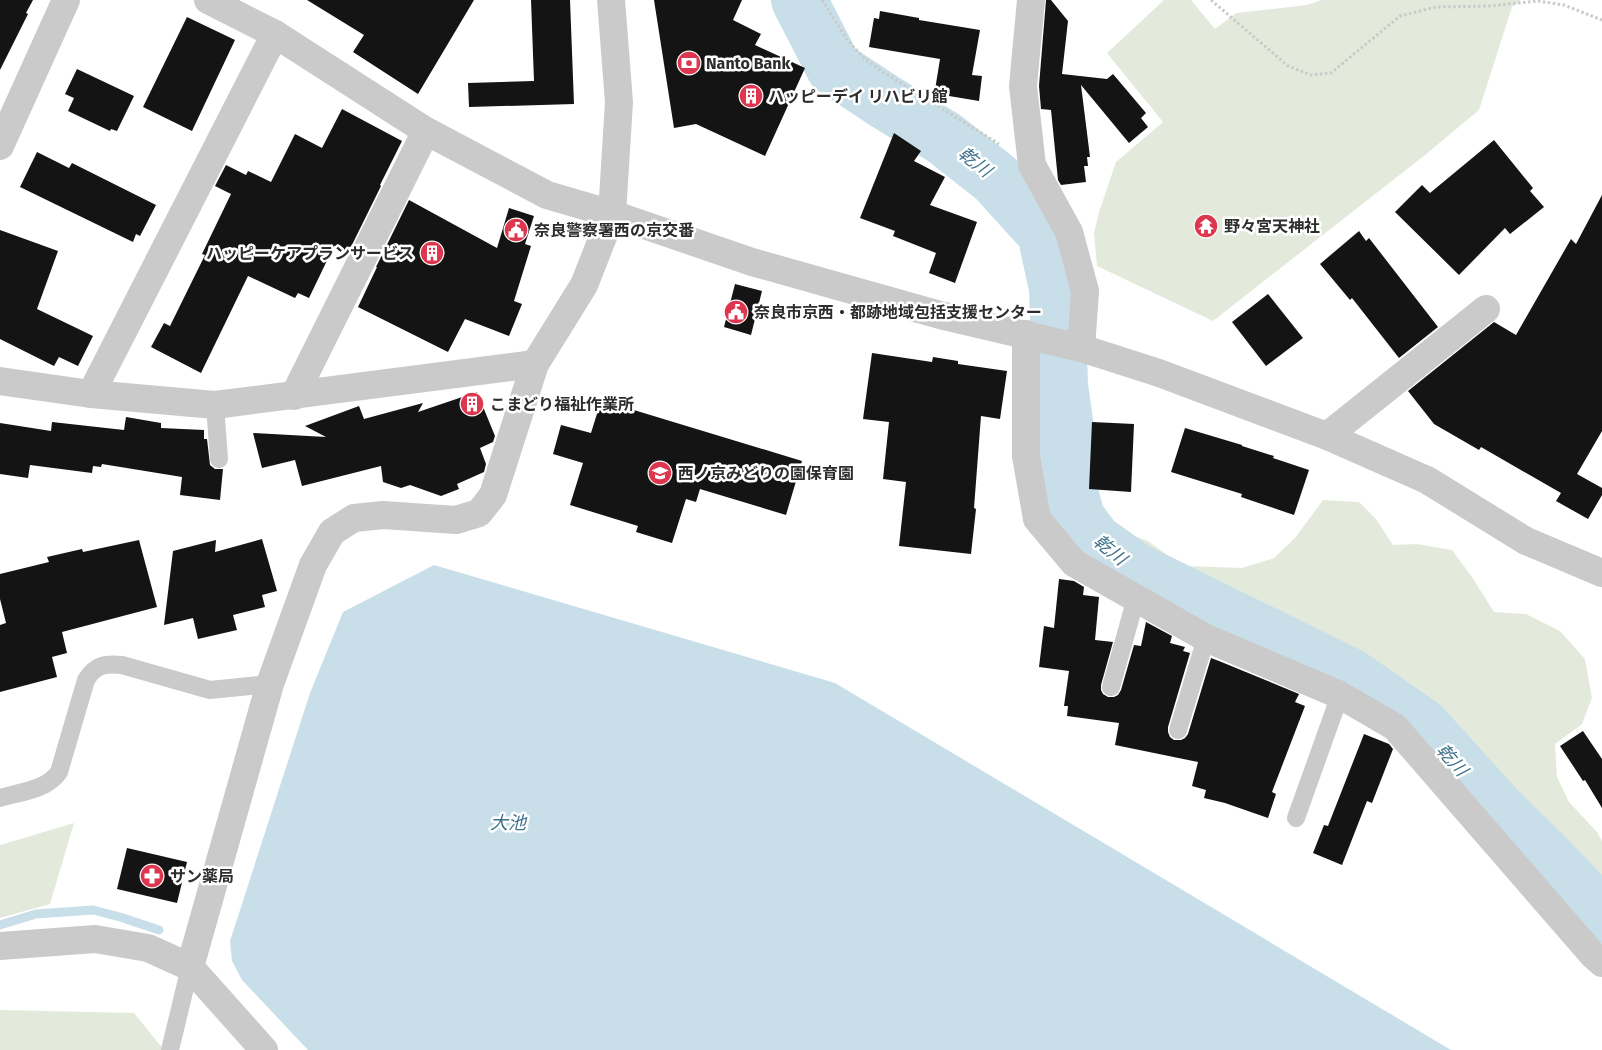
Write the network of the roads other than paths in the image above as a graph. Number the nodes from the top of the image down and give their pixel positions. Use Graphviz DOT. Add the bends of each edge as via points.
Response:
graph roads {
  1 [pos="66,0"];
  2 [pos="208,0"];
  3 [pos="611,0"];
  4 [pos="1031,0"];
  5 [pos="275,34"];
  6 [pos="426,131"];
  7 [pos="0,146"];
  8 [pos="612,214"];
  9 [pos="1486,309"];
  10 [pos="1026,334"];
  11 [pos="1081,348"];
  12 [pos="535,364"];
  13 [pos="0,381"];
  14 [pos="91,394"];
  15 [pos="294,396"];
  16 [pos="215,405"];
  17 [pos="1327,436"];
  18 [pos="219,459"];
  19 [pos="1602,573"];
  20 [pos="1136,598"];
  21 [pos="1206,638"];
  22 [pos="270,684"];
  23 [pos="1111,687"];
  24 [pos="1340,695"];
  25 [pos="1178,730"];
  26 [pos="0,798"];
  27 [pos="1296,818"];
  28 [pos="0,946"];
  29 [pos="1602,963"];
  30 [pos="190,967"];
  31 [pos="170,1050"];
  32 [pos="264,1050"];
  1 -- 7 [label="street"];
  2 -- 5 [label="street"];
  3 -- 8 [label="street" via="619,102"];
  4 -- 11 [label="street" via="1023,86 1032,165 1069,232 1084,291"];
  5 -- 6 [label="street"];
  5 -- 14 [label="street"];
  6 -- 8 [label="street" via="547,195"];
  6 -- 15 [label="street"];
  8 -- 10 [label="street" via="752,262 940,314"];
  8 -- 12 [label="street" via="584,285"];
  9 -- 17 [label="street"];
  10 -- 11 [label="street"];
  10 -- 20 [label="street" via="1026,456 1037,519 1074,563"];
  11 -- 17 [label="street" via="1159,373"];
  12 -- 15 [label="street"];
  12 -- 22 [label="street" via="493,495 479,513 456,520 383,516 354,518 332,532 313,565"];
  13 -- 14 [label="street"];
  14 -- 16 [label="street"];
  15 -- 16 [label="street"];
  16 -- 18 [label="lane"];
  17 -- 19 [label="street" via="1428,480 1526,542"];
  20 -- 21 [label="street"];
  20 -- 23 [label="lane"];
  21 -- 24 [label="street"];
  21 -- 25 [label="lane"];
  22 -- 26 [label="lane" via="210,690 122,665 110,663 100,667 92,671 86,680 54,780"];
  22 -- 30 [label="street"];
  24 -- 27 [label="lane"];
  24 -- 29 [label="street" via="1395,727"];
  28 -- 30 [label="street" via="96,939 148,948"];
  30 -- 31 [label="lane"];
  30 -- 32 [label="street"];
}
